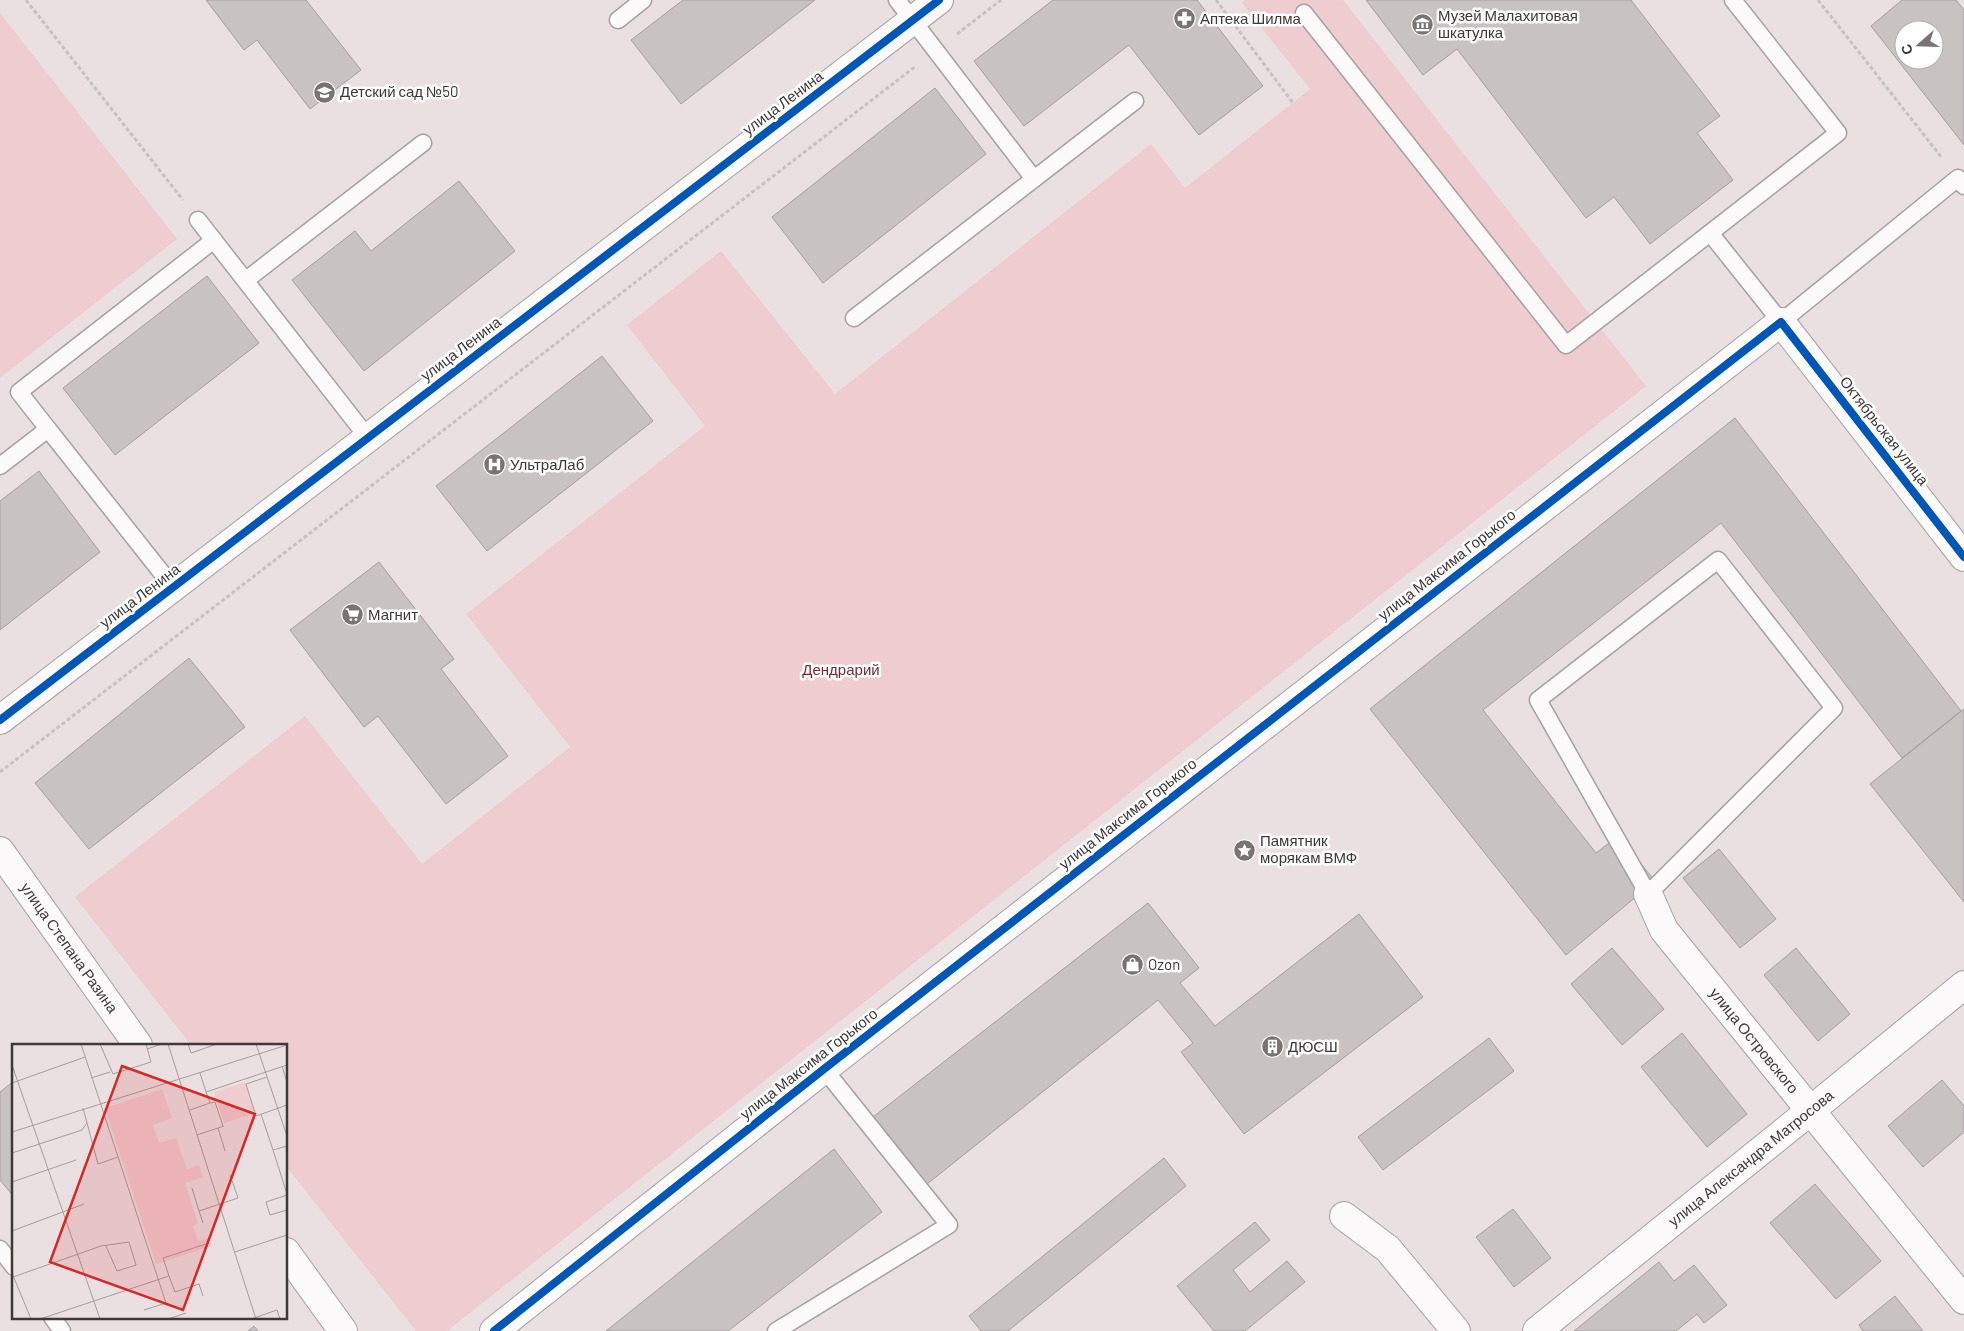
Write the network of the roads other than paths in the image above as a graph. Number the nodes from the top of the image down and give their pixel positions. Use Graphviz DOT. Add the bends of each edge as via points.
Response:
graph roads {
  1 [pos="643,0"];
  2 [pos="939,0"];
  3 [pos="1733,0"];
  4 [pos="905,10"];
  5 [pos="1304,13"];
  6 [pos="618,20"];
  7 [pos="1134,101"];
  8 [pos="423,143"];
  9 [pos="1034,180"];
  10 [pos="1961,182"];
  11 [pos="198,220"];
  12 [pos="1710,233"];
  13 [pos="214,240"];
  14 [pos="246,280"];
  15 [pos="854,318"];
  16 [pos="1781,322"];
  17 [pos="48,429"];
  18 [pos="368,438"];
  19 [pos="0,466"];
  20 [pos="1964,557"];
  21 [pos="173,588"];
  22 [pos="0,720"];
  23 [pos="0,851"];
  24 [pos="1648,894"];
  25 [pos="1964,985"];
  26 [pos="137,1044"];
  27 [pos="824,1069"];
  28 [pos="1810,1111"];
  29 [pos="1344,1216"];
  30 [pos="0,1249"];
  31 [pos="288,1255"];
  32 [pos="12,1264"];
  33 [pos="1964,1300"];
  34 [pos="53,1318"];
  35 [pos="62,1331"];
  36 [pos="343,1331"];
  37 [pos="494,1331"];
  38 [pos="776,1331"];
  39 [pos="1456,1331"];
  40 [pos="1537,1331"];
  1 -- 6 [label="lane"];
  2 -- 4 [label="street, улица Ленина"];
  3 -- 12 [label="lane" via="1838,133"];
  4 -- 9 [label="lane"];
  4 -- 18 [label="street, улица Ленина"];
  5 -- 12 [label="lane" via="1566,345"];
  7 -- 9 [label="lane"];
  8 -- 14 [label="lane"];
  9 -- 15 [label="lane"];
  10 -- 16 [label="lane"];
  11 -- 13 [label="lane"];
  12 -- 16 [label="lane"];
  13 -- 14 [label="lane"];
  13 -- 17 [label="lane" via="19,392"];
  14 -- 18 [label="lane"];
  16 -- 20 [label="street, Октябрьская улица"];
  16 -- 27 [label="street, улица Максима Горького"];
  17 -- 19 [label="lane"];
  17 -- 21 [label="lane"];
  18 -- 21 [label="street, улица Ленина"];
  21 -- 22 [label="street, улица Ленина"];
  23 -- 26 [label="street, улица Степана Разина"];
  24 -- 24 [label="lane" via="1538,700 1718,560 1834,708"];
  24 -- 28 [label="street, улица Островского" via="1664,930"];
  25 -- 28 [label="street, улица Александра Матросова"];
  27 -- 37 [label="street, улица Максима Горького"];
  27 -- 38 [label="lane" via="949,1225"];
  28 -- 33 [label="street, улица Островского"];
  28 -- 40 [label="street, улица Александра Матросова"];
  29 -- 39 [label="street" via="1388,1249"];
  30 -- 32 [label="lane"];
  31 -- 36 [label="street"];
  34 -- 35 [label="lane"];
}
